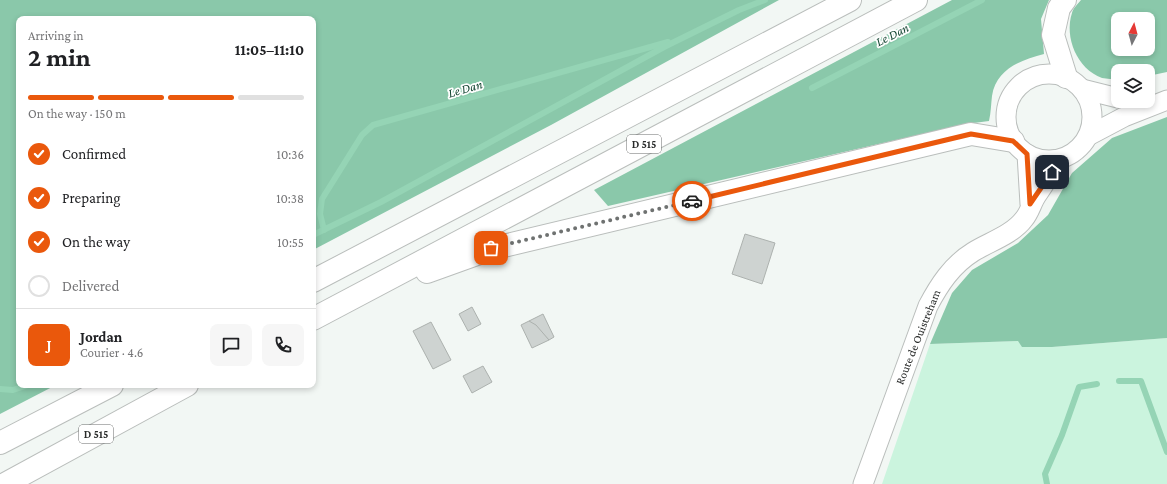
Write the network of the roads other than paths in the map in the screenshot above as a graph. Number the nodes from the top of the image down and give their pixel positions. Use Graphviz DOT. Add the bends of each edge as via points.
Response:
graph roads {
  1 [pos="850,0"];
  2 [pos="916,0"];
  3 [pos="1065,0"];
  4 [pos="1074,83"];
  5 [pos="1111,96"];
  6 [pos="1155,98"];
  7 [pos="1167,98"];
  8 [pos="1088,136"];
  9 [pos="1020,147"];
  10 [pos="1054,160"];
  11 [pos="1030,204"];
  12 [pos="316,279"];
  13 [pos="372,288"];
  14 [pos="316,317"];
  15 [pos="106,388"];
  16 [pos="181,388"];
  17 [pos="0,443"];
  18 [pos="5,484"];
  19 [pos="863,484"];
  1 -- 12 [label="highway, D 515"];
  2 -- 13 [label="highway, D 515"];
  3 -- 4 [label="highway" via="1059,8 1053,35"];
  4 -- 5 [label="street"];
  4 -- 8 [label="street" via="1089,100 1092,110"];
  4 -- 9 [label="street" via="1047,74 1031,78 1014,92 1008,103 1006,120"];
  6 -- 7 [label="street"];
  7 -- 8 [label="street"];
  8 -- 10 [label="street" via="1078,150"];
  9 -- 10 [label="street" via="1040,159"];
  9 -- 11 [label="street"];
  9 -- 13 [label="highway" via="971,134 491,248 419,275"];
  10 -- 11 [label="street, Route de Ouistreham" via="1052,172"];
  11 -- 19 [label="street, Route de Ouistreham" via="1024,219 960,262 938,287 928,306"];
  13 -- 14 [label="highway, D 515"];
  15 -- 17 [label="highway"];
  16 -- 18 [label="highway, D 515"];
}
